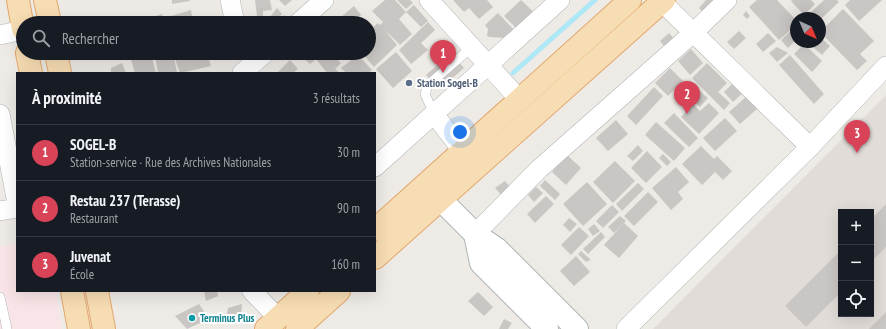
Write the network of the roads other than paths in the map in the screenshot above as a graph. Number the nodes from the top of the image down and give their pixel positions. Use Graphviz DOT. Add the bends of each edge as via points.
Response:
graph roads {
  1 [pos="18,0"];
  2 [pos="45,0"];
  3 [pos="230,0"];
  4 [pos="324,0"];
  5 [pos="429,0"];
  6 [pos="560,0"];
  7 [pos="630,0"];
  8 [pos="727,0"];
  9 [pos="662,1"];
  10 [pos="21,16"];
  11 [pos="48,16"];
  12 [pos="233,16"];
  13 [pos="306,16"];
  14 [pos="16,32"];
  15 [pos="693,33"];
  16 [pos="0,35"];
  17 [pos="472,47"];
  18 [pos="29,60"];
  19 [pos="57,60"];
  20 [pos="241,60"];
  21 [pos="257,60"];
  22 [pos="489,65"];
  23 [pos="886,66"];
  24 [pos="31,72"];
  25 [pos="60,72"];
  26 [pos="243,72"];
  27 [pos="520,100"];
  28 [pos="0,114"];
  29 [pos="434,114"];
  30 [pos="810,147"];
  31 [pos="470,160"];
  32 [pos="376,166"];
  33 [pos="432,192"];
  34 [pos="16,198"];
  35 [pos="16,208"];
  36 [pos="0,211"];
  37 [pos="376,229"];
  38 [pos="475,234"];
  39 [pos="376,257"];
  40 [pos="72,292"];
  41 [pos="97,292"];
  42 [pos="253,292"];
  43 [pos="307,292"];
  44 [pos="338,292"];
  45 [pos="0,297"];
  46 [pos="272,323"];
  47 [pos="7,329"];
  48 [pos="79,329"];
  49 [pos="104,329"];
  50 [pos="297,329"];
  51 [pos="547,329"];
  52 [pos="578,329"];
  53 [pos="626,329"];
  1 -- 10 [label="main road"];
  2 -- 11 [label="main road"];
  3 -- 12 [label="street"];
  4 -- 13 [label="street"];
  5 -- 17 [label="street"];
  6 -- 22 [label="street"];
  7 -- 27 [label="main road"];
  8 -- 15 [label="street"];
  9 -- 15 [label="street"];
  9 -- 31 [label="main road"];
  14 -- 16 [label="street"];
  15 -- 30 [label="street"];
  15 -- 38 [label="street" via="539,169"];
  17 -- 22 [label="street"];
  17 -- 29 [label="lane" via="428,85 425,94"];
  18 -- 24 [label="main road"];
  19 -- 25 [label="main road"];
  20 -- 26 [label="street"];
  21 -- 26 [label="street"];
  22 -- 27 [label="street"];
  22 -- 29 [label="street"];
  23 -- 30 [label="street"];
  27 -- 31 [label="main road"];
  28 -- 34 [label="street"];
  29 -- 31 [label="street"];
  29 -- 32 [label="street"];
  30 -- 53 [label="street"];
  31 -- 33 [label="main road"];
  33 -- 37 [label="main road"];
  33 -- 38 [label="street"];
  33 -- 39 [label="main road"];
  35 -- 36 [label="street"];
  38 -- 51 [label="street" via="481,263"];
  38 -- 52 [label="street" via="497,249"];
  40 -- 48 [label="main road"];
  41 -- 49 [label="main road"];
  42 -- 46 [label="street"];
  43 -- 46 [label="main road"];
  44 -- 50 [label="main road"];
  45 -- 47 [label="lane"];
}
